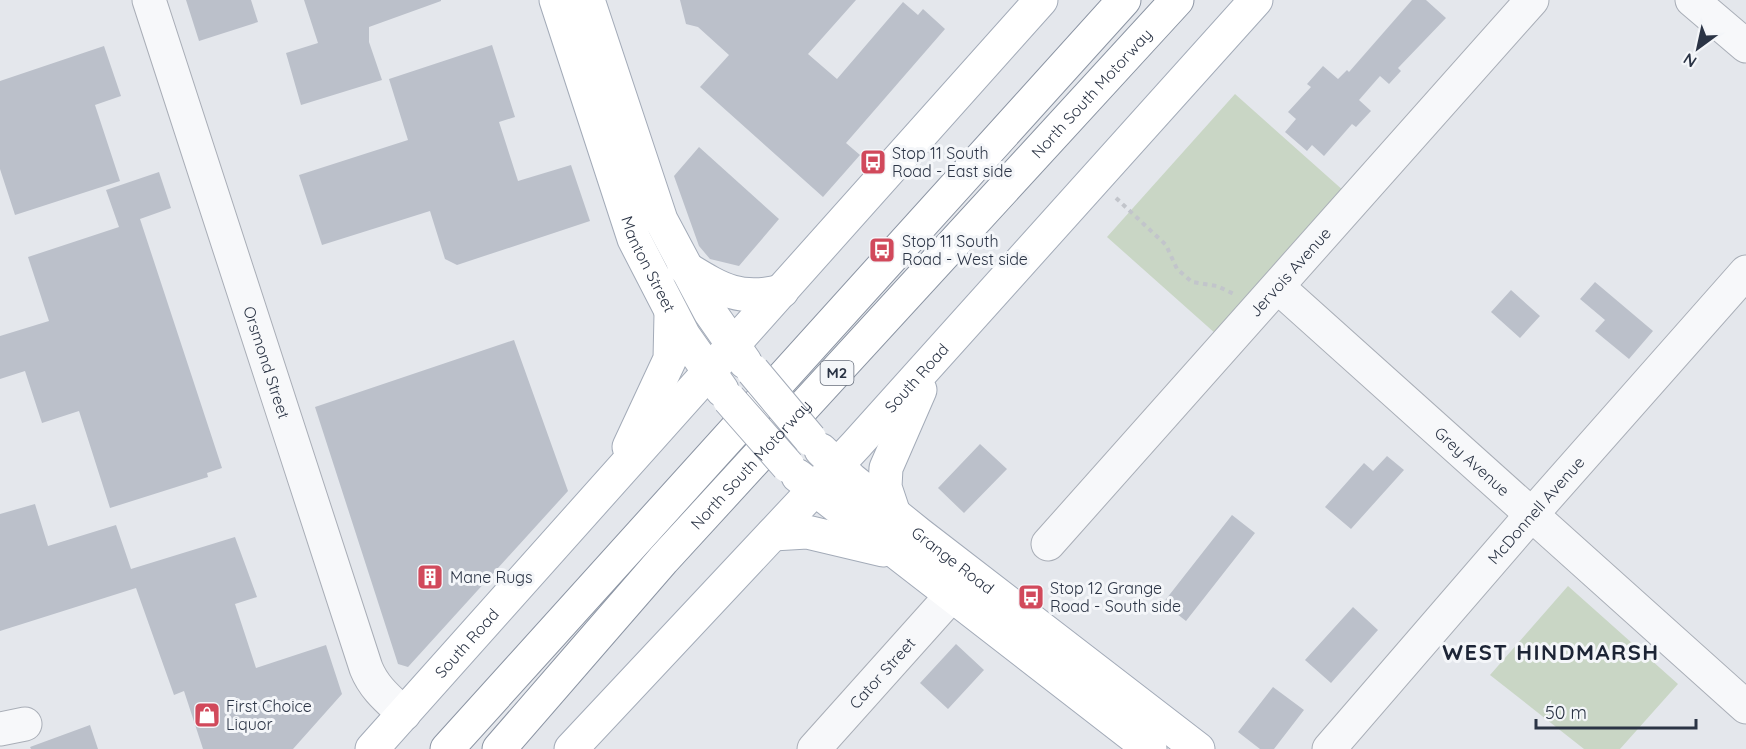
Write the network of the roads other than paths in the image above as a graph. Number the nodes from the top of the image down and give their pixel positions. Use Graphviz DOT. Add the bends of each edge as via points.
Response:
graph roads {
  1 [pos="149,0"];
  2 [pos="556,0"];
  3 [pos="588,0"];
  4 [pos="1041,0"];
  5 [pos="1124,0"];
  6 [pos="1177,0"];
  7 [pos="1256,0"];
  8 [pos="1532,0"];
  9 [pos="1692,0"];
  10 [pos="1746,46"];
  11 [pos="684,267"];
  12 [pos="1746,272"];
  13 [pos="1278,287"];
  14 [pos="782,291"];
  15 [pos="671,314"];
  16 [pos="733,346"];
  17 [pos="940,353"];
  18 [pos="709,372"];
  19 [pos="837,466"];
  20 [pos="614,479"];
  21 [pos="814,490"];
  22 [pos="894,514"];
  23 [pos="1532,514"];
  24 [pos="773,534"];
  25 [pos="1048,544"];
  26 [pos="893,552"];
  27 [pos="951,596"];
  28 [pos="1746,707"];
  29 [pos="404,714"];
  30 [pos="372,749"];
  31 [pos="447,749"];
  32 [pos="499,749"];
  33 [pos="571,749"];
  34 [pos="814,749"];
  35 [pos="1150,749"];
  36 [pos="1198,749"];
  37 [pos="1329,749"];
  1 -- 29 [label="street, Orsmond Street" via="366,668 380,693"];
  2 -- 15 [label="main road, Manton Street" via="631,231"];
  3 -- 11 [label="main road, Manton Street" via="651,193"];
  4 -- 14 [label="main road, South Road"];
  5 -- 31 [label="main road, North South Motorway / M2"];
  6 -- 32 [label="main road, North South Motorway / M2" via="663,560"];
  7 -- 17 [label="main road, South Road"];
  8 -- 13 [label="street, Jervois Avenue"];
  9 -- 10 [label="street"];
  11 -- 14 [label="main road" via="735,294 753,297"];
  11 -- 16 [label="main road, Manton Street"];
  12 -- 23 [label="street, McDonnell Avenue"];
  13 -- 23 [label="street, Grey Avenue"];
  13 -- 25 [label="street, Jervois Avenue"];
  14 -- 16 [label="main road, South Road"];
  15 -- 18 [label="main road, Manton Street"];
  15 -- 20 [label="main road" via="668,366"];
  16 -- 18 [label="main road, South Road"];
  16 -- 19 [label="main road, Grange Road, bridge"];
  17 -- 19 [label="main road, South Road"];
  17 -- 22 [label="main road" via="886,468 885,487"];
  18 -- 20 [label="main road, South Road"];
  18 -- 21 [label="main road, Manton Street, bridge" via="788,466"];
  19 -- 21 [label="main road, South Road"];
  19 -- 22 [label="main road, Grange Road"];
  20 -- 29 [label="main road, South Road"];
  21 -- 24 [label="main road, South Road"];
  21 -- 26 [label="main road, Grange Road"];
  22 -- 36 [label="main road, Grange Road"];
  23 -- 28 [label="street, Grey Avenue"];
  23 -- 37 [label="street, McDonnell Avenue"];
  24 -- 26 [label="main road" via="807,532"];
  24 -- 33 [label="main road, South Road"];
  26 -- 27 [label="main road, Grange Road"];
  27 -- 34 [label="street, Cator Street"];
  27 -- 35 [label="main road, Grange Road"];
  29 -- 30 [label="main road, South Road"];
}
